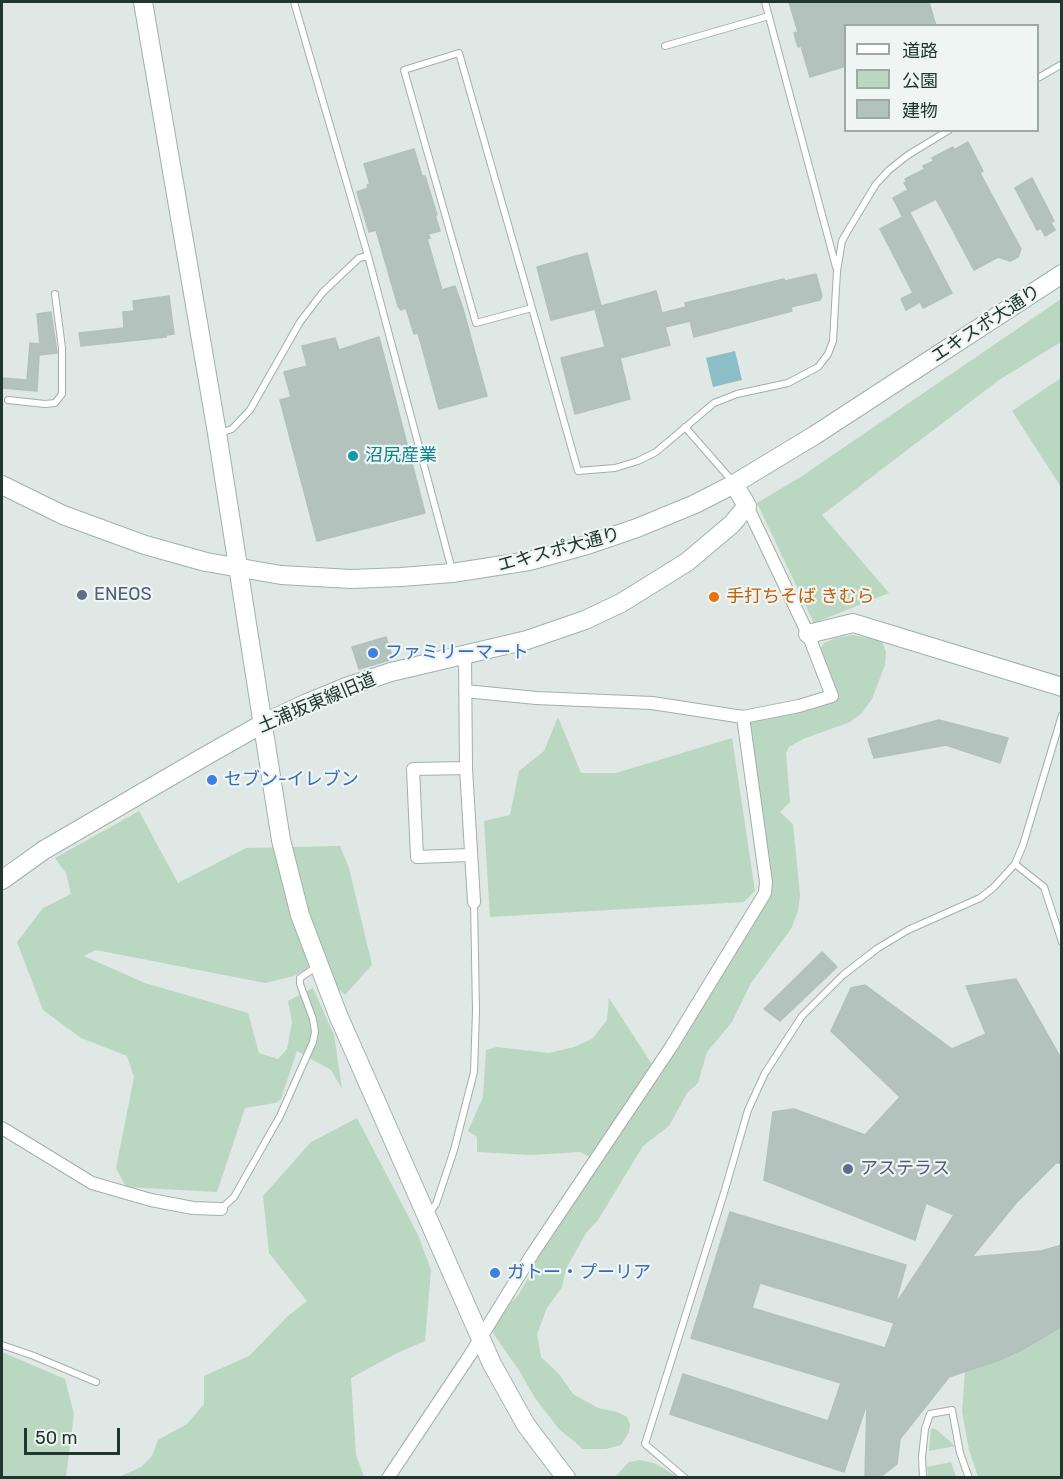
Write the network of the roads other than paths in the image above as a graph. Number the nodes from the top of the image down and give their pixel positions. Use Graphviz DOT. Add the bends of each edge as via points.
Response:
graph roads {
  1 [pos="143,2"];
  2 [pos="294,2"];
  3 [pos="765,2"];
  4 [pos="769,16"];
  5 [pos="664,46"];
  6 [pos="1062,64"];
  7 [pos="1039,77"];
  8 [pos="946,132"];
  9 [pos="368,256"];
  10 [pos="837,271"];
  11 [pos="1062,274"];
  12 [pos="55,294"];
  13 [pos="532,308"];
  14 [pos="8,400"];
  15 [pos="684,427"];
  16 [pos="217,433"];
  17 [pos="734,484"];
  18 [pos="2,485"];
  19 [pos="747,506"];
  20 [pos="239,569"];
  21 [pos="452,573"];
  22 [pos="808,634"];
  23 [pos="465,654"];
  24 [pos="1062,687"];
  25 [pos="465,691"];
  26 [pos="1062,715"];
  27 [pos="743,717"];
  28 [pos="262,724"];
  29 [pos="466,768"];
  30 [pos="470,855"];
  31 [pos="1015,864"];
  32 [pos="2,880"];
  33 [pos="474,902"];
  34 [pos="1062,942"];
  35 [pos="319,966"];
  36 [pos="2,1128"];
  37 [pos="221,1209"];
  38 [pos="426,1216"];
  39 [pos="480,1336"];
  40 [pos="2,1345"];
  41 [pos="96,1382"];
  42 [pos="388,1478"];
  43 [pos="566,1478"];
  44 [pos="685,1478"];
  45 [pos="923,1478"];
  46 [pos="969,1478"];
  1 -- 16 [label="street"];
  2 -- 9 [label="lane"];
  3 -- 4 [label="lane"];
  4 -- 5 [label="lane"];
  4 -- 10 [label="lane"];
  6 -- 7 [label="lane"];
  8 -- 10 [label="lane" via="908,155 876,184 842,242"];
  9 -- 16 [label="lane" via="359,258 323,292 300,322 250,410 232,429"];
  9 -- 21 [label="lane"];
  10 -- 15 [label="lane" via="833,341 818,367 788,383 714,402"];
  11 -- 17 [label="street, エキスポ大通り"];
  12 -- 14 [label="lane" via="62,348 62,394 56,403"];
  13 -- 13 [label="lane" via="476,323 404,70 459,53"];
  13 -- 15 [label="lane" via="578,471 615,468 638,461 656,452"];
  15 -- 17 [label="lane"];
  16 -- 20 [label="street"];
  17 -- 19 [label="street"];
  17 -- 21 [label="street, エキスポ大通り" via="695,504 587,545 529,561"];
  18 -- 20 [label="street, エキスポ大通り" via="107,533"];
  19 -- 22 [label="street"];
  19 -- 23 [label="street, 土浦坂東線旧道" via="687,562 621,603 558,630"];
  20 -- 21 [label="street, エキスポ大通り" via="351,579"];
  20 -- 28 [label="street"];
  22 -- 24 [label="street" via="859,624"];
  22 -- 27 [label="street" via="832,696"];
  23 -- 25 [label="street"];
  23 -- 28 [label="street, 土浦坂東線旧道" via="346,687"];
  25 -- 27 [label="street" via="652,703"];
  25 -- 29 [label="street"];
  26 -- 31 [label="lane"];
  27 -- 39 [label="street" via="765,893 671,1047"];
  28 -- 32 [label="street, 土浦坂東線旧道" via="44,850"];
  28 -- 35 [label="street" via="286,863"];
  29 -- 30 [label="street"];
  29 -- 30 [label="street" via="413,769 417,857"];
  30 -- 33 [label="street"];
  31 -- 34 [label="lane" via="1044,887"];
  31 -- 44 [label="lane" via="980,898 908,930 843,975 802,1016 765,1072 748,1110 645,1444"];
  33 -- 38 [label="lane" via="474,1072 436,1204"];
  35 -- 37 [label="lane" via="300,978 313,1019 313,1042 280,1116 234,1197"];
  35 -- 38 [label="street"];
  36 -- 37 [label="street" via="92,1184 161,1202"];
  38 -- 39 [label="street"];
  39 -- 42 [label="street"];
  39 -- 43 [label="street" via="526,1425"];
  40 -- 41 [label="lane"];
  45 -- 46 [label="lane" via="922,1456 930,1414 952,1410"];
}
